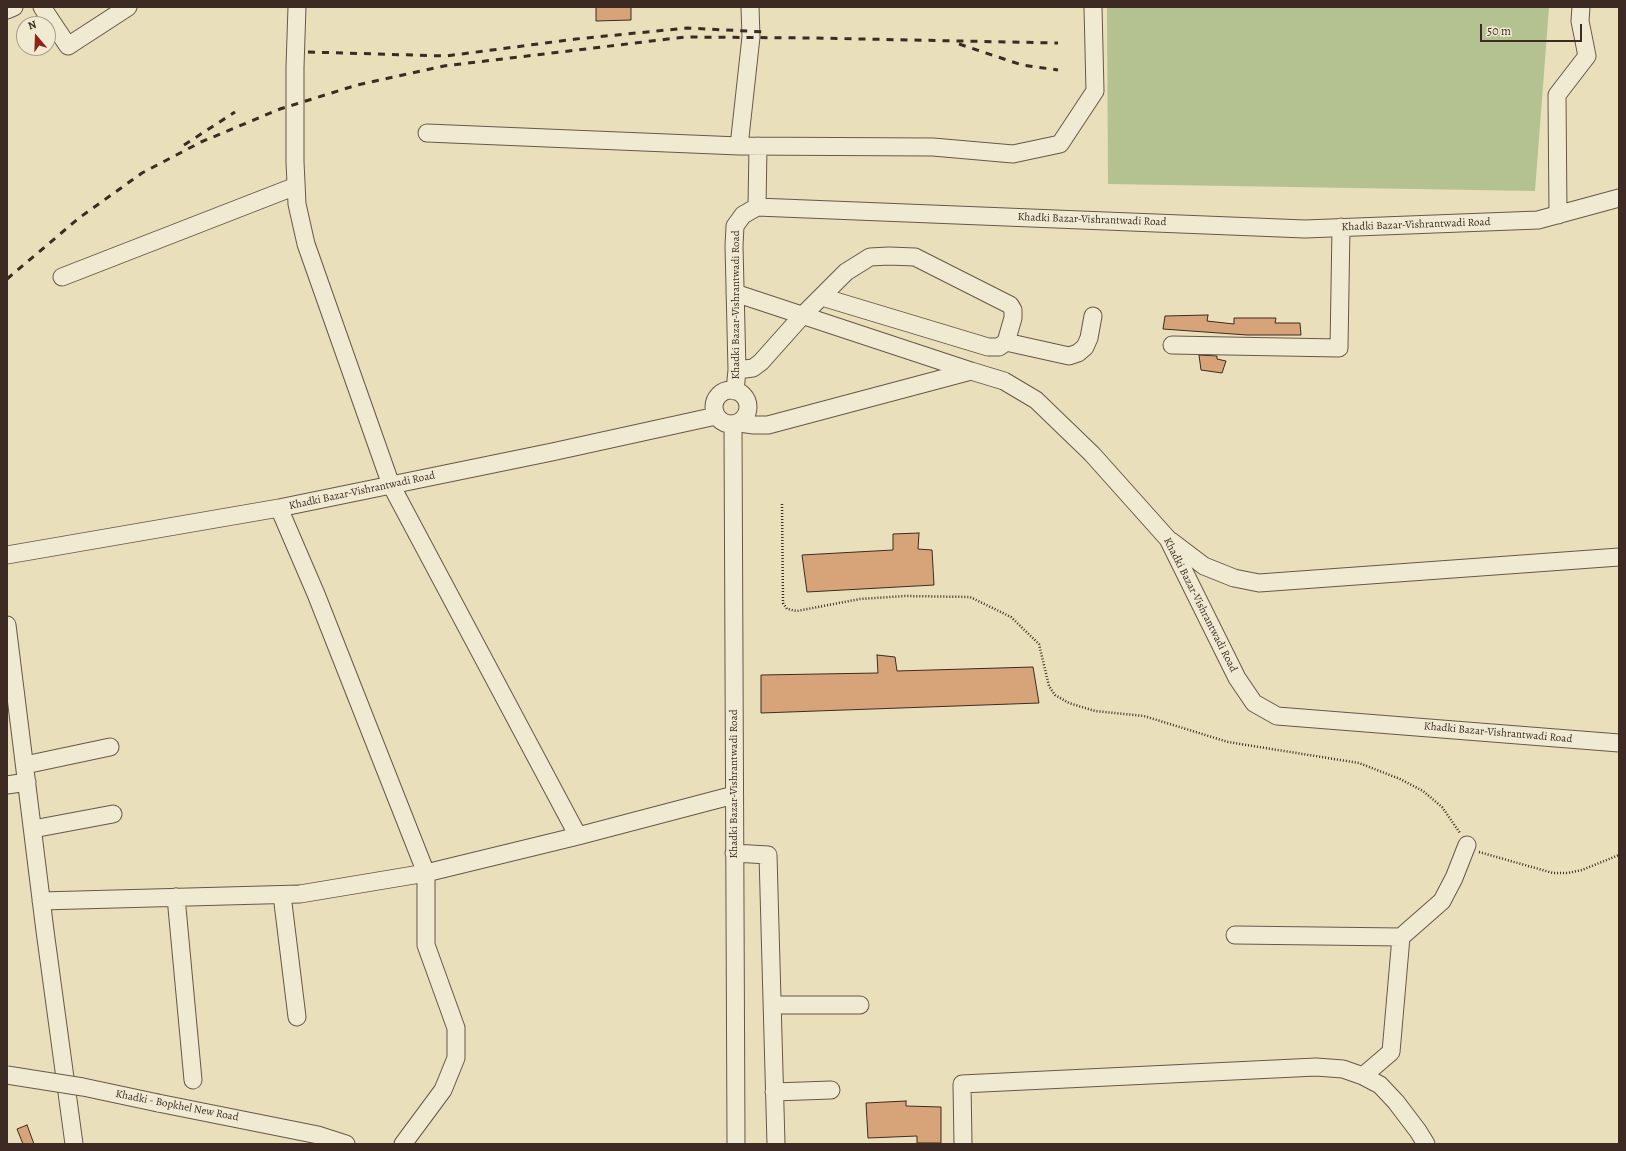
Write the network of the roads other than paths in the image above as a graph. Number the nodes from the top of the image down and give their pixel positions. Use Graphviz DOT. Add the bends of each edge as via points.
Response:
graph roads {
  1 [pos="14,7"];
  2 [pos="42,7"];
  3 [pos="128,7"];
  4 [pos="297,7"];
  5 [pos="750,7"];
  6 [pos="1093,7"];
  7 [pos="1581,7"];
  8 [pos="7,10"];
  9 [pos="427,133"];
  10 [pos="738,146"];
  11 [pos="758,146"];
  12 [pos="296,186"];
  13 [pos="1619,198"];
  14 [pos="758,207"];
  15 [pos="1558,214"];
  16 [pos="1341,228"];
  17 [pos="62,277"];
  18 [pos="735,293"];
  19 [pos="822,297"];
  20 [pos="802,316"];
  21 [pos="1093,316"];
  22 [pos="1006,342"];
  23 [pos="1172,345"];
  24 [pos="738,370"];
  25 [pos="971,371"];
  26 [pos="735,391"];
  27 [pos="716,416"];
  28 [pos="736,423"];
  29 [pos="391,485"];
  30 [pos="279,508"];
  31 [pos="1168,539"];
  32 [pos="7,556"];
  33 [pos="1619,557"];
  34 [pos="7,625"];
  35 [pos="10,671"];
  36 [pos="1619,743"];
  37 [pos="110,747"];
  38 [pos="25,765"];
  39 [pos="27,782"];
  40 [pos="7,785"];
  41 [pos="734,795"];
  42 [pos="112,814"];
  43 [pos="33,829"];
  44 [pos="578,836"];
  45 [pos="1467,845"];
  46 [pos="734,853"];
  47 [pos="426,873"];
  48 [pos="282,895"];
  49 [pos="176,897"];
  50 [pos="41,901"];
  51 [pos="1235,935"];
  52 [pos="1401,938"];
  53 [pos="772,1005"];
  54 [pos="860,1005"];
  55 [pos="297,1017"];
  56 [pos="7,1075"];
  57 [pos="1363,1076"];
  58 [pos="194,1080"];
  59 [pos="831,1090"];
  60 [pos="774,1092"];
  61 [pos="74,1144"];
  62 [pos="346,1144"];
  63 [pos="403,1144"];
  64 [pos="736,1144"];
  65 [pos="776,1144"];
  66 [pos="964,1144"];
  67 [pos="1426,1144"];
  1 -- 8 [label="street"];
  2 -- 3 [label="street" via="68,46"];
  4 -- 12 [label="street"];
  5 -- 10 [label="street" via="751,37"];
  6 -- 11 [label="street" via="1095,91 1060,144 1013,154 933,147"];
  7 -- 15 [label="street" via="1580,21 1587,56 1557,95"];
  9 -- 10 [label="street"];
  10 -- 11 [label="street"];
  11 -- 14 [label="street"];
  12 -- 17 [label="street"];
  12 -- 29 [label="street" via="297,204 306,244"];
  13 -- 15 [label="street, Khadki Bazar-Vishrantwadi Road"];
  14 -- 16 [label="street, Khadki Bazar-Vishrantwadi Road" via="1305,229"];
  14 -- 18 [label="street, Khadki Bazar-Vishrantwadi Road" via="744,215 735,226"];
  15 -- 16 [label="street, Khadki Bazar-Vishrantwadi Road" via="1538,220"];
  16 -- 23 [label="street" via="1339,348"];
  18 -- 20 [label="street, Khadki Bazar-Vishrantwadi Road"];
  18 -- 24 [label="street, Khadki Bazar-Vishrantwadi Road"];
  19 -- 20 [label="street"];
  19 -- 22 [label="street" via="988,347 999,347"];
  19 -- 22 [label="street" via="846,272 870,258 915,257 1010,305 1013,318"];
  20 -- 24 [label="street" via="757,365"];
  20 -- 25 [label="street, Khadki Bazar-Vishrantwadi Road"];
  21 -- 22 [label="street" via="1086,347 1078,354 1069,356"];
  24 -- 26 [label="street, Khadki Bazar-Vishrantwadi Road"];
  25 -- 28 [label="street" via="768,425"];
  25 -- 31 [label="street, Khadki Bazar-Vishrantwadi Road" via="1004,381 1036,400 1092,454"];
  26 -- 27 [label="street" via="729,390 717,397 714,403"];
  26 -- 28 [label="street" via="746,399 748,406 744,418"];
  27 -- 28 [label="street" via="726,424"];
  27 -- 29 [label="street, Khadki Bazar-Vishrantwadi Road"];
  28 -- 41 [label="street, Khadki Bazar-Vishrantwadi Road"];
  29 -- 30 [label="street, Khadki Bazar-Vishrantwadi Road"];
  29 -- 44 [label="street"];
  30 -- 32 [label="street, Khadki Bazar-Vishrantwadi Road"];
  30 -- 47 [label="street" via="316,594"];
  31 -- 33 [label="street" via="1204,566 1234,578 1259,583"];
  31 -- 36 [label="street, Khadki Bazar-Vishrantwadi Road" via="1237,678 1254,703 1277,716"];
  34 -- 35 [label="street"];
  35 -- 38 [label="street"];
  37 -- 38 [label="street"];
  38 -- 39 [label="street"];
  39 -- 40 [label="street"];
  39 -- 43 [label="street"];
  41 -- 44 [label="street"];
  41 -- 46 [label="street, Khadki Bazar-Vishrantwadi Road"];
  42 -- 43 [label="street"];
  43 -- 50 [label="street"];
  44 -- 47 [label="street"];
  45 -- 52 [label="street" via="1442,902"];
  46 -- 53 [label="street" via="768,855"];
  46 -- 64 [label="street, Khadki Bazar-Vishrantwadi Road"];
  47 -- 48 [label="street"];
  47 -- 63 [label="street" via="426,945 456,1028 456,1058 443,1090"];
  48 -- 49 [label="street"];
  48 -- 55 [label="street"];
  49 -- 50 [label="street"];
  49 -- 58 [label="street"];
  50 -- 61 [label="street"];
  51 -- 52 [label="street"];
  52 -- 57 [label="street" via="1391,1052"];
  53 -- 54 [label="street"];
  53 -- 60 [label="street"];
  56 -- 62 [label="street, Khadki - Bopkhel New Road, bridge" via="318,1135"];
  57 -- 66 [label="street" via="1343,1069 1316,1067 962,1084"];
  57 -- 67 [label="street" via="1380,1085 1396,1102"];
  59 -- 60 [label="street"];
  60 -- 65 [label="street"];
}
